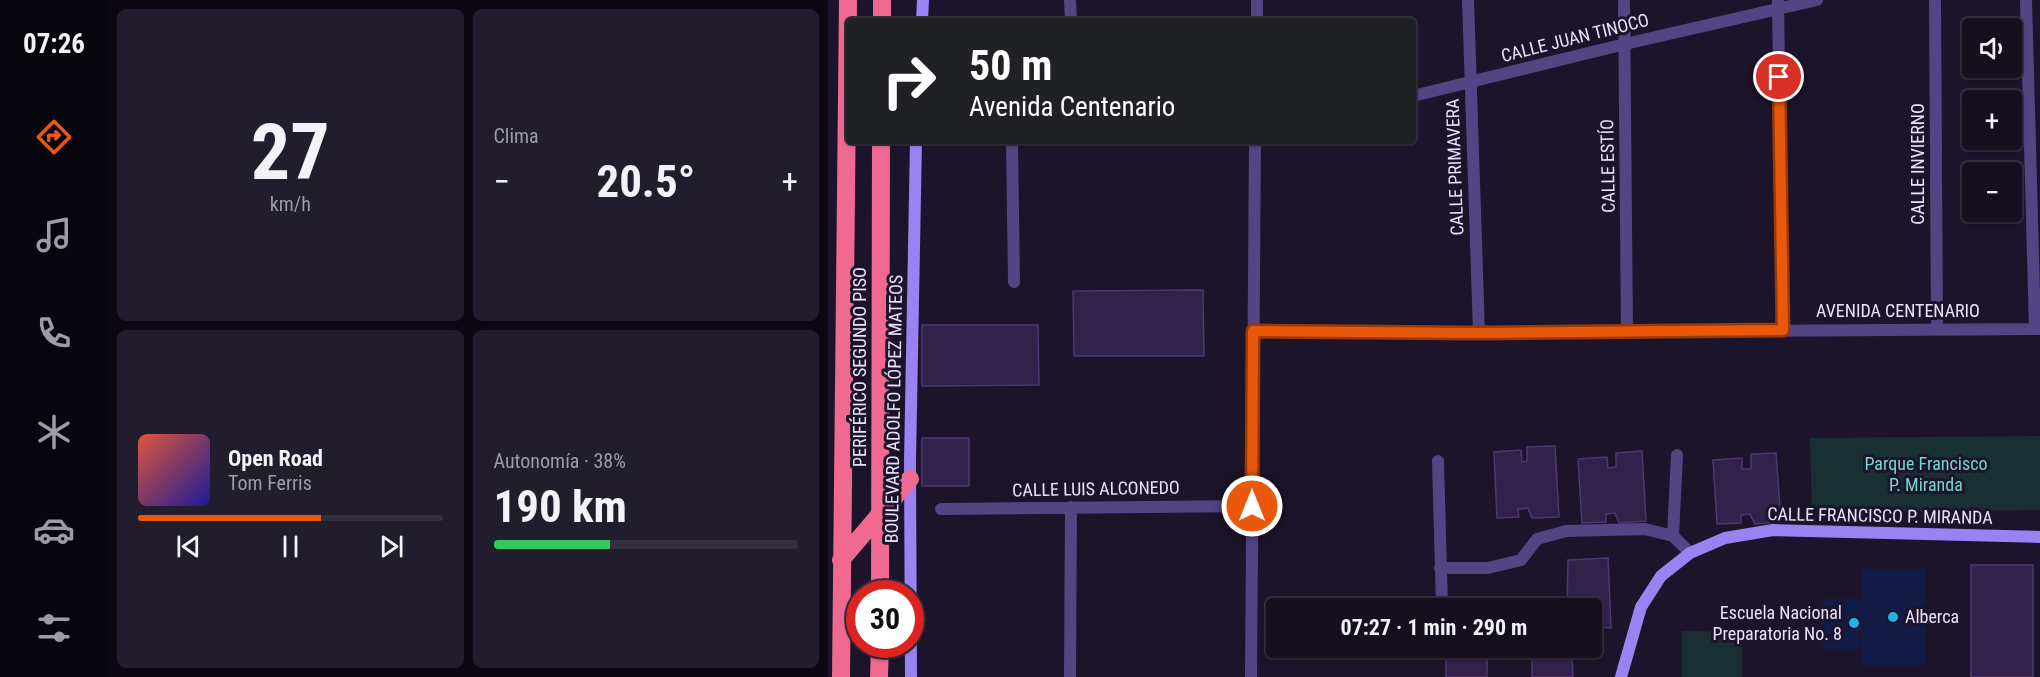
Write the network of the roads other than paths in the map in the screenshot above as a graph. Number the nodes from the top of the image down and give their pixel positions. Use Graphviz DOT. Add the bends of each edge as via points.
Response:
graph roads {
  1 [pos="848,0"];
  2 [pos="882,0"];
  3 [pos="923,0"];
  4 [pos="1070,0"];
  5 [pos="1257,0"];
  6 [pos="1468,0"];
  7 [pos="1624,0"];
  8 [pos="1817,0"];
  9 [pos="1935,0"];
  10 [pos="2026,0"];
  11 [pos="1778,4"];
  12 [pos="848,18"];
  13 [pos="882,18"];
  14 [pos="922,18"];
  15 [pos="1071,18"];
  16 [pos="1257,18"];
  17 [pos="1624,44"];
  18 [pos="1470,82"];
  19 [pos="1416,95"];
  20 [pos="846,144"];
  21 [pos="881,144"];
  22 [pos="916,144"];
  23 [pos="1012,144"];
  24 [pos="1255,144"];
  25 [pos="1014,282"];
  26 [pos="1937,328"];
  27 [pos="2038,329"];
  28 [pos="1783,330"];
  29 [pos="1253,331"];
  30 [pos="1628,332"];
  31 [pos="1479,333"];
  32 [pos="1677,454"];
  33 [pos="1438,461"];
  34 [pos="910,479"];
  35 [pos="1252,506"];
  36 [pos="1071,507"];
  37 [pos="941,508"];
  38 [pos="1673,536"];
  39 [pos="2040,537"];
  40 [pos="1690,553"];
  41 [pos="841,560"];
  42 [pos="1440,568"];
  43 [pos="880,580"];
  44 [pos="1442,598"];
  45 [pos="880,658"];
  46 [pos="841,677"];
  47 [pos="879,677"];
  48 [pos="911,677"];
  49 [pos="1070,677"];
  50 [pos="1251,677"];
  51 [pos="1621,677"];
  1 -- 12 [label="highway"];
  2 -- 13 [label="highway"];
  3 -- 14 [label="main road"];
  4 -- 15 [label="street"];
  5 -- 16 [label="street"];
  6 -- 18 [label="street, CALLE PRIMAVERA"];
  7 -- 17 [label="street, CALLE ESTÍO"];
  8 -- 11 [label="street, CALLE JUAN TINOCO"];
  9 -- 26 [label="street, CALLE INVIERNO"];
  10 -- 27 [label="street"];
  11 -- 17 [label="street, CALLE JUAN TINOCO"];
  11 -- 28 [label="street"];
  17 -- 18 [label="street, CALLE JUAN TINOCO"];
  17 -- 30 [label="street, CALLE ESTÍO"];
  18 -- 19 [label="street, CALLE JUAN TINOCO"];
  18 -- 31 [label="street, CALLE PRIMAVERA"];
  20 -- 41 [label="highway"];
  21 -- 43 [label="highway, PERIFÉRICO SEGUNDO PISO, bridge"];
  22 -- 34 [label="main road, BOULEVARD ADOLFO LÓPEZ MATEOS"];
  23 -- 25 [label="street"];
  24 -- 29 [label="street"];
  26 -- 27 [label="street, AVENIDA CENTENARIO"];
  26 -- 28 [label="street, AVENIDA CENTENARIO"];
  28 -- 30 [label="street, AVENIDA CENTENARIO"];
  29 -- 31 [label="street, AVENIDA CENTENARIO"];
  29 -- 35 [label="street"];
  30 -- 31 [label="street, AVENIDA CENTENARIO"];
  32 -- 38 [label="street"];
  33 -- 42 [label="street"];
  34 -- 41 [label="highway"];
  34 -- 48 [label="main road, BOULEVARD ADOLFO LÓPEZ MATEOS"];
  35 -- 36 [label="street, CALLE LUIS ALCONEDO"];
  35 -- 50 [label="street"];
  36 -- 37 [label="street, CALLE LUIS ALCONEDO"];
  36 -- 49 [label="street"];
  38 -- 40 [label="street"];
  38 -- 42 [label="street" via="1645,529 1566,531 1537,539 1521,560 1488,568"];
  39 -- 40 [label="main road, CALLE FRANCISCO P. MIRANDA" via="1773,530 1725,538"];
  40 -- 51 [label="main road, CALLE FRANCISCO P. MIRANDA" via="1661,576 1641,607"];
  41 -- 46 [label="highway"];
  42 -- 44 [label="street"];
  45 -- 47 [label="highway"];
}
